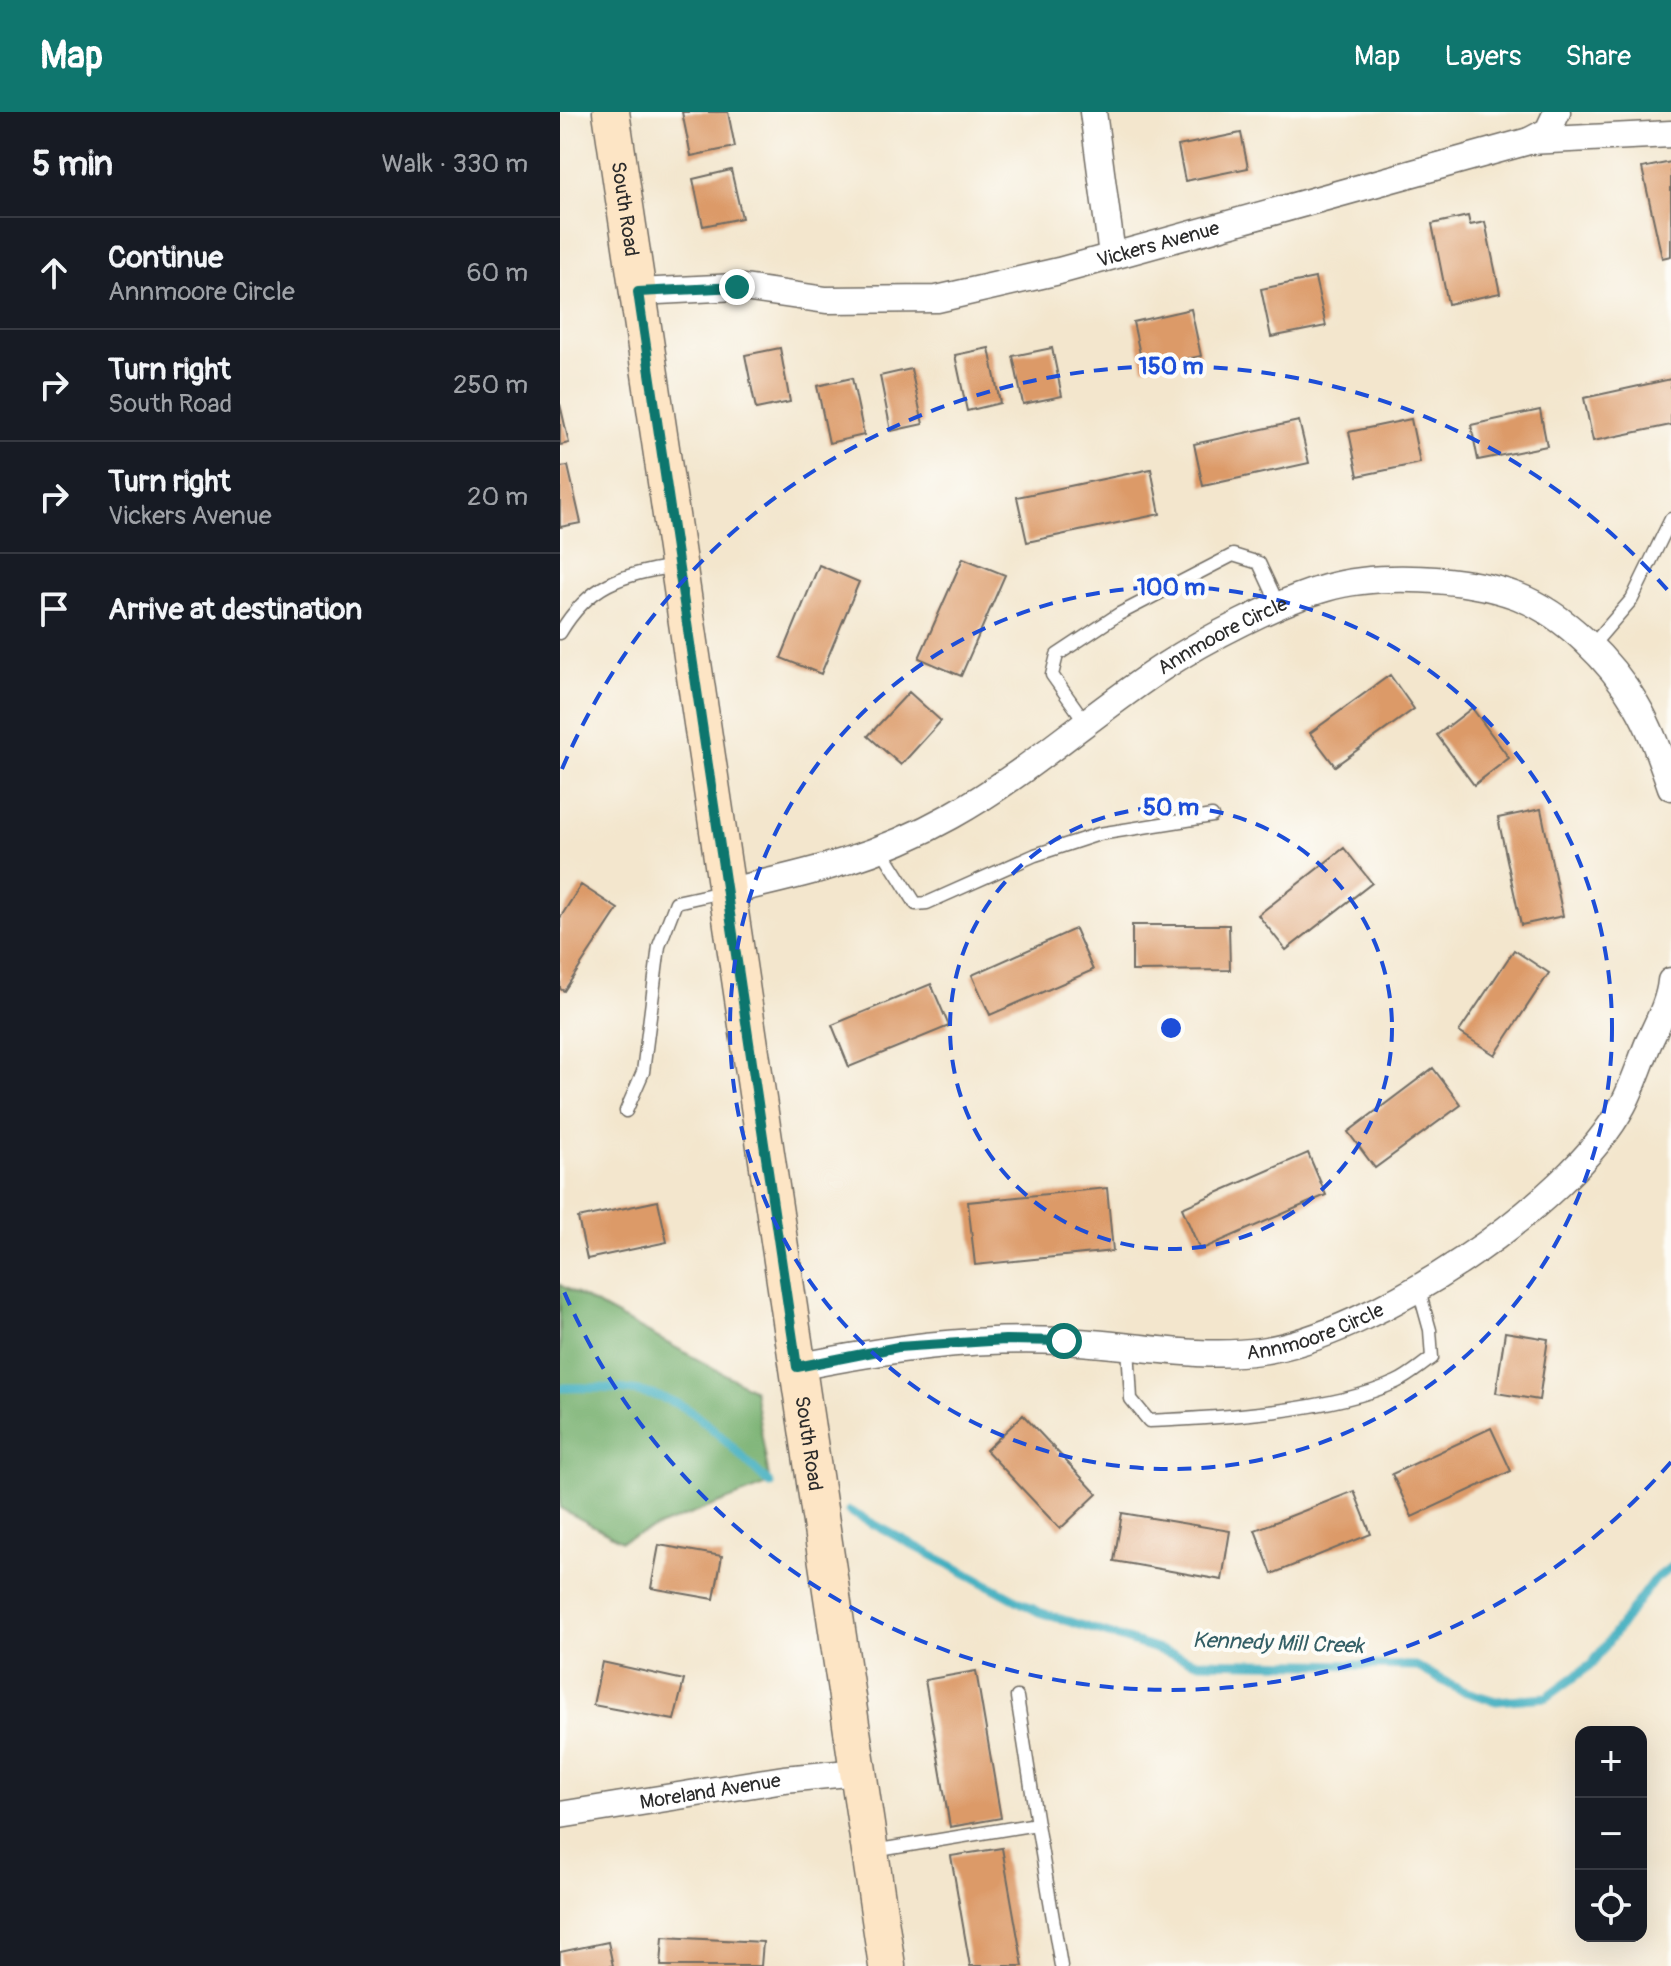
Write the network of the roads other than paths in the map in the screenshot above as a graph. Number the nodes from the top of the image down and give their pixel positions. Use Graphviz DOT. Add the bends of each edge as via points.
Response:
graph roads {
  1 [pos="611,112"];
  2 [pos="1093,112"];
  3 [pos="1557,112"];
  4 [pos="1671,134"];
  5 [pos="1529,141"];
  6 [pos="1112,255"];
  7 [pos="638,292"];
  8 [pos="1671,519"];
  9 [pos="679,565"];
  10 [pos="1280,607"];
  11 [pos="560,633"];
  12 [pos="1590,648"];
  13 [pos="1086,723"];
  14 [pos="1671,787"];
  15 [pos="1212,816"];
  16 [pos="882,850"];
  17 [pos="729,891"];
  18 [pos="1671,981"];
  19 [pos="626,1111"];
  20 [pos="1417,1286"];
  21 [pos="1128,1346"];
  22 [pos="797,1367"];
  23 [pos="1017,1697"];
  24 [pos="859,1772"];
  25 [pos="560,1815"];
  26 [pos="1037,1824"];
  27 [pos="870,1851"];
  28 [pos="887,1966"];
  29 [pos="1061,1966"];
  1 -- 7 [label="street, South Road"];
  2 -- 6 [label="street"];
  3 -- 5 [label="street" via="1548,131"];
  4 -- 5 [label="street, Vickers Avenue"];
  5 -- 6 [label="street, Vickers Avenue"];
  6 -- 7 [label="street, Vickers Avenue" via="937,299 826,300 737,287"];
  7 -- 9 [label="street, South Road"];
  8 -- 12 [label="lane" via="1632,599"];
  9 -- 11 [label="lane" via="600,588 576,607"];
  9 -- 17 [label="street, South Road"];
  10 -- 12 [label="street, Annmoore Circle" via="1327,587 1394,579 1460,583 1518,596"];
  10 -- 13 [label="street, Annmoore Circle" via="1164,666"];
  10 -- 13 [label="lane" via="1259,563 1233,555 1119,614 1057,655 1052,675"];
  12 -- 14 [label="street, Annmoore Circle" via="1636,704"];
  13 -- 16 [label="street, Annmoore Circle" via="954,815"];
  15 -- 16 [label="lane" via="1099,834 1035,855 927,903 916,904"];
  16 -- 17 [label="street, Annmoore Circle"];
  17 -- 19 [label="lane" via="676,902 659,946 643,1072"];
  17 -- 22 [label="street, South Road"];
  18 -- 20 [label="street, Annmoore Circle" via="1622,1107 1589,1150 1516,1223"];
  20 -- 21 [label="street, Annmoore Circle" via="1308,1340 1261,1351 1216,1354"];
  20 -- 21 [label="lane" via="1432,1358 1396,1382 1324,1403 1149,1421 1131,1399"];
  21 -- 22 [label="street, Annmoore Circle" via="1005,1340 898,1347"];
  22 -- 24 [label="street, South Road"];
  23 -- 26 [label="lane"];
  24 -- 25 [label="street, Moreland Avenue"];
  24 -- 27 [label="street, South Road"];
  26 -- 27 [label="lane"];
  26 -- 29 [label="lane"];
  27 -- 28 [label="street, South Road"];
}
